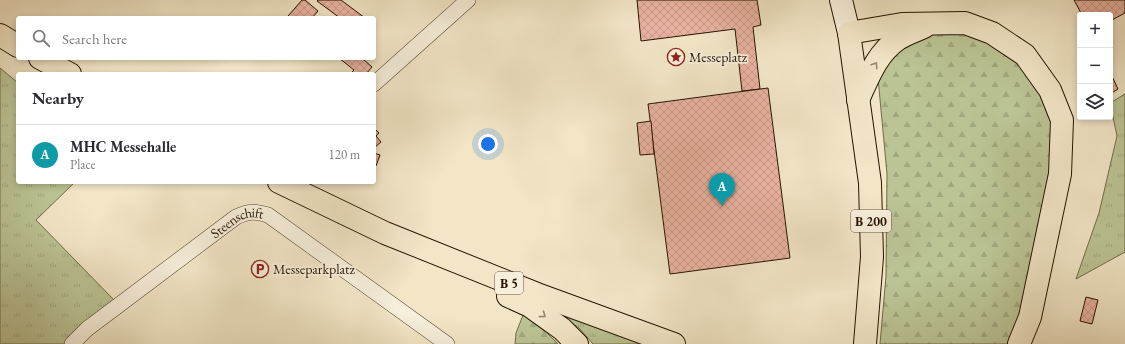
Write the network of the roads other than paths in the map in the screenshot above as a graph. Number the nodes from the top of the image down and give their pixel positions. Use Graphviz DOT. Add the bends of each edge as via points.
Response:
graph roads {
  1 [pos="468,0"];
  2 [pos="841,0"];
  3 [pos="930,24"];
  4 [pos="849,33"];
  5 [pos="0,35"];
  6 [pos="16,45"];
  7 [pos="44,60"];
  8 [pos="66,72"];
  9 [pos="376,82"];
  10 [pos="858,100"];
  11 [pos="283,184"];
  12 [pos="385,233"];
  13 [pos="1030,317"];
  14 [pos="72,344"];
  15 [pos="447,344"];
  16 [pos="578,344"];
  17 [pos="674,344"];
  18 [pos="865,344"];
  19 [pos="1019,344"];
  20 [pos="1038,344"];
  1 -- 9 [label="street"];
  2 -- 4 [label="main road"];
  3 -- 4 [label="main road" via="902,24"];
  10 -- 3 [label="main road, one-way" via="871,71 885,51 898,40"];
  3 -- 13 [label="main road" via="965,22 992,33 1025,55 1050,90 1062,120 1060,174"];
  4 -- 10 [label="main road, B 200"];
  5 -- 6 [label="main road"];
  7 -- 8 [label="main road"];
  10 -- 18 [label="main road, B 200" via="870,183 872,257"];
  11 -- 12 [label="main road, B 5"];
  12 -- 16 [label="main road, one-way" via="403,248 530,306"];
  12 -- 17 [label="main road, B 5" via="537,294"];
  13 -- 19 [label="main road"];
  13 -- 20 [label="main road"];
  14 -- 15 [label="street, Steenschift" via="87,329 236,217 246,212 257,212 268,215"];
}
